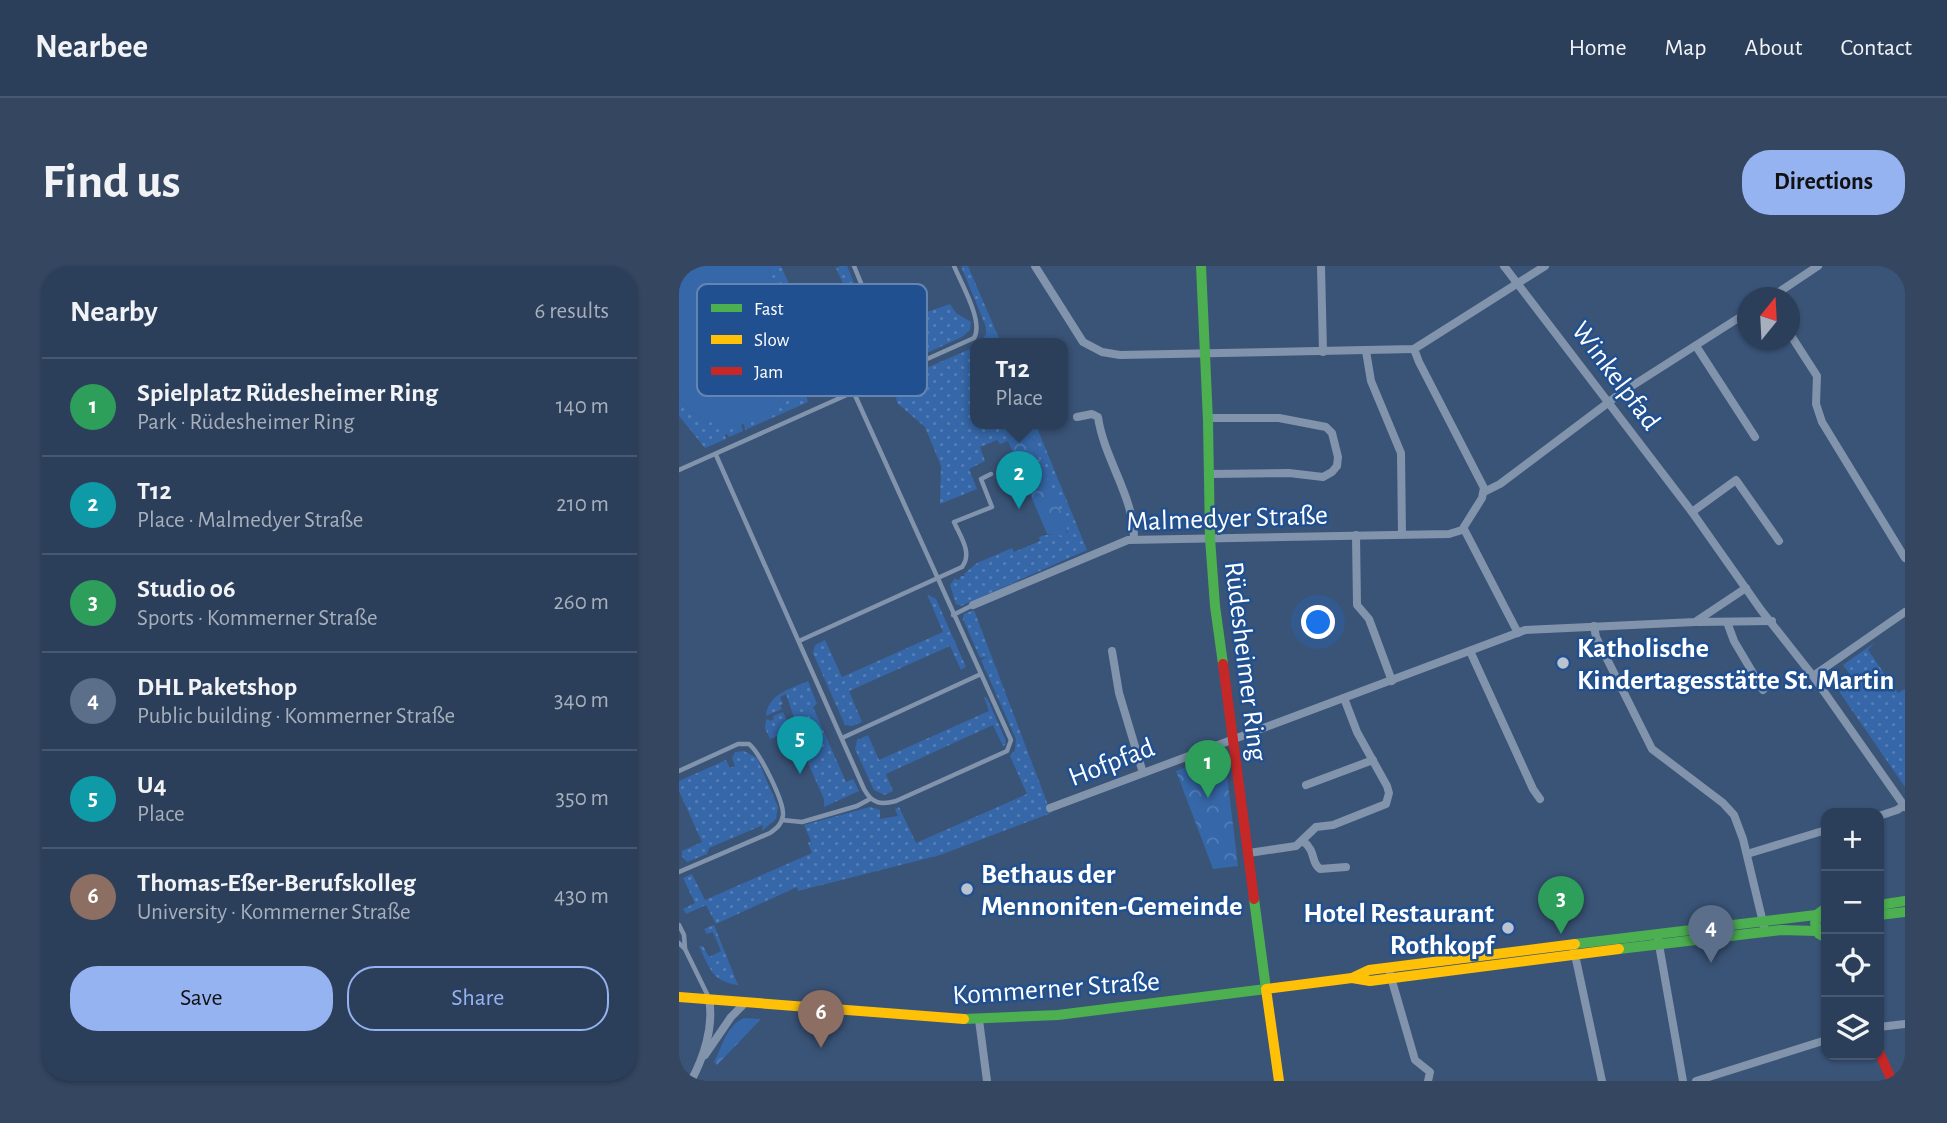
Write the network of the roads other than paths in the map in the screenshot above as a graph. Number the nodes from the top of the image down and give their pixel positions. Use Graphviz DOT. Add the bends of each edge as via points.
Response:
graph roads {
  1 [pos="854,266"];
  2 [pos="954,266"];
  3 [pos="1035,266"];
  4 [pos="1201,266"];
  5 [pos="1321,266"];
  6 [pos="1504,266"];
  7 [pos="1545,266"];
  8 [pos="1818,266"];
  9 [pos="861,284"];
  10 [pos="1518,284"];
  11 [pos="1783,287"];
  12 [pos="1737,320"];
  13 [pos="973,338"];
  14 [pos="970,340"];
  15 [pos="1696,346"];
  16 [pos="1415,349"];
  17 [pos="1800,350"];
  18 [pos="1366,351"];
  19 [pos="1323,352"];
  20 [pos="1205,354"];
  21 [pos="927,361"];
  22 [pos="847,396"];
  23 [pos="855,396"];
  24 [pos="1609,402"];
  25 [pos="1077,417"];
  26 [pos="1208,418"];
  27 [pos="1755,437"];
  28 [pos="716,454"];
  29 [pos="679,470"];
  30 [pos="992,474"];
  31 [pos="1209,474"];
  32 [pos="1484,492"];
  33 [pos="1692,512"];
  34 [pos="1464,528"];
  35 [pos="1402,534"];
  36 [pos="1356,535"];
  37 [pos="1210,538"];
  38 [pos="1134,539"];
  39 [pos="1779,541"];
  40 [pos="1905,558"];
  41 [pos="937,579"];
  42 [pos="1746,588"];
  43 [pos="973,606"];
  44 [pos="1905,612"];
  45 [pos="953,615"];
  46 [pos="1772,621"];
  47 [pos="1695,622"];
  48 [pos="1727,622"];
  49 [pos="1594,626"];
  50 [pos="1518,633"];
  51 [pos="799,641"];
  52 [pos="1112,651"];
  53 [pos="1469,651"];
  54 [pos="981,674"];
  55 [pos="1813,676"];
  56 [pos="1392,681"];
  57 [pos="1763,690"];
  58 [pos="1344,698"];
  59 [pos="842,738"];
  60 [pos="1233,740"];
  61 [pos="1373,760"];
  62 [pos="679,771"];
  63 [pos="1143,773"];
  64 [pos="1306,785"];
  65 [pos="870,799"];
  66 [pos="1541,799"];
  67 [pos="1905,806"];
  68 [pos="1050,808"];
  69 [pos="1884,814"];
  70 [pos="782,820"];
  71 [pos="1821,832"];
  72 [pos="1303,841"];
  73 [pos="1249,853"];
  74 [pos="1747,854"];
  75 [pos="1346,867"];
  76 [pos="679,872"];
  77 [pos="1905,901"];
  78 [pos="1884,904"];
  79 [pos="1821,912"];
  80 [pos="1905,912"];
  81 [pos="1884,914"];
  82 [pos="1816,915"];
  83 [pos="679,925"];
  84 [pos="1765,926"];
  85 [pos="1822,934"];
  86 [pos="1821,936"];
  87 [pos="1658,939"];
  88 [pos="679,943"];
  89 [pos="685,949"];
  90 [pos="1574,950"];
  91 [pos="1390,973"];
  92 [pos="1266,989"];
  93 [pos="679,996"];
  94 [pos="709,999"];
  95 [pos="746,1002"];
  96 [pos="979,1020"];
  97 [pos="1905,1024"];
  98 [pos="1884,1026"];
  99 [pos="1821,1042"];
  100 [pos="701,1060"];
  101 [pos="1883,1060"];
  102 [pos="691,1081"];
  103 [pos="987,1081"];
  104 [pos="1279,1081"];
  105 [pos="1428,1081"];
  106 [pos="1602,1081"];
  107 [pos="1683,1081"];
  108 [pos="1696,1081"];
  109 [pos="1892,1081"];
  1 -- 9 [label="lane"];
  2 -- 13 [label="lane" via="977,320"];
  3 -- 20 [label="street" via="1079,337 1092,348 1120,355"];
  4 -- 20 [label="main road, Rüdesheimer Ring"];
  5 -- 19 [label="street"];
  6 -- 10 [label="street, Winkelpfad"];
  7 -- 10 [label="street"];
  8 -- 11 [label="street"];
  10 -- 16 [label="street"];
  10 -- 24 [label="street, Winkelpfad"];
  12 -- 15 [label="street"];
  14 -- 21 [label="lane"];
  15 -- 24 [label="street"];
  15 -- 27 [label="street"];
  16 -- 18 [label="street"];
  16 -- 32 [label="street"];
  17 -- 40 [label="street" via="1817,376 1816,404 1822,422"];
  18 -- 19 [label="street"];
  18 -- 35 [label="street" via="1371,381 1401,453"];
  19 -- 20 [label="street"];
  20 -- 26 [label="main road, Rüdesheimer Ring"];
  22 -- 28 [label="lane"];
  23 -- 41 [label="lane"];
  24 -- 32 [label="street"];
  24 -- 33 [label="street, Winkelpfad"];
  25 -- 38 [label="street" via="1098,417 1132,518"];
  26 -- 31 [label="main road, Rüdesheimer Ring"];
  26 -- 31 [label="street" via="1279,418 1326,427 1338,457 1337,466 1322,477"];
  28 -- 29 [label="lane"];
  28 -- 51 [label="lane"];
  30 -- 41 [label="lane" via="981,479 992,507 954,522 966,563"];
  31 -- 37 [label="main road, Rüdesheimer Ring"];
  32 -- 34 [label="street"];
  33 -- 39 [label="street" via="1736,480"];
  33 -- 42 [label="street, Winkelpfad"];
  34 -- 35 [label="street, Malmedyer Straße" via="1454,533"];
  34 -- 50 [label="street"];
  35 -- 36 [label="street, Malmedyer Straße"];
  36 -- 37 [label="street, Malmedyer Straße"];
  36 -- 56 [label="street" via="1357,606 1369,619"];
  37 -- 38 [label="street, Malmedyer Straße"];
  37 -- 60 [label="main road, Rüdesheimer Ring"];
  38 -- 43 [label="street, Malmedyer Straße"];
  41 -- 45 [label="lane"];
  41 -- 51 [label="lane"];
  42 -- 46 [label="street, Winkelpfad"];
  42 -- 47 [label="street"];
  43 -- 45 [label="lane"];
  44 -- 55 [label="street"];
  45 -- 54 [label="lane"];
  46 -- 48 [label="street, Hofpfad"];
  46 -- 55 [label="street, Winkelpfad"];
  47 -- 48 [label="street, Hofpfad"];
  47 -- 49 [label="street, Hofpfad"];
  48 -- 57 [label="street"];
  49 -- 50 [label="street, Hofpfad"];
  49 -- 74 [label="street" via="1652,749 1728,807"];
  50 -- 53 [label="street, Hofpfad"];
  51 -- 59 [label="lane"];
  52 -- 63 [label="street" via="1122,705"];
  53 -- 56 [label="street, Hofpfad"];
  53 -- 66 [label="street"];
  54 -- 59 [label="lane"];
  54 -- 65 [label="lane" via="1011,740 1009,748 896,801 880,804"];
  55 -- 67 [label="street, Winkelpfad"];
  56 -- 58 [label="street, Hofpfad"];
  58 -- 60 [label="street, Hofpfad"];
  58 -- 61 [label="street"];
  59 -- 65 [label="lane"];
  60 -- 63 [label="street, Hofpfad"];
  60 -- 73 [label="main road, Rüdesheimer Ring"];
  61 -- 64 [label="street"];
  61 -- 72 [label="street" via="1389,793 1386,804 1316,827"];
  62 -- 70 [label="lane" via="738,744 749,744 781,802"];
  63 -- 68 [label="street, Hofpfad"];
  65 -- 70 [label="lane" via="801,822"];
  67 -- 69 [label="street"];
  70 -- 76 [label="lane" via="770,833"];
  71 -- 74 [label="street"];
  72 -- 73 [label="street" via="1290,848"];
  72 -- 75 [label="street" via="1320,869"];
  73 -- 92 [label="main road, Rüdesheimer Ring"];
  74 -- 84 [label="street"];
  77 -- 78 [label="main road"];
  79 -- 82 [label="main road"];
  80 -- 81 [label="main road"];
  82 -- 84 [label="main road, Kommerner Straße"];
  82 -- 85 [label="main road" via="1814,923"];
  83 -- 89 [label="lane"];
  84 -- 86 [label="main road, Kommerner Straße"];
  84 -- 87 [label="main road, Kommerner Straße"];
  87 -- 90 [label="main road, Kommerner Straße"];
  87 -- 107 [label="street"];
  88 -- 89 [label="lane"];
  89 -- 94 [label="lane"];
  90 -- 91 [label="main road, Kommerner Straße"];
  90 -- 106 [label="street"];
  91 -- 92 [label="main road, Kommerner Straße" via="1369,971 1352,978"];
  91 -- 105 [label="street" via="1415,1060 1430,1072"];
  92 -- 96 [label="main road, Kommerner Straße" via="1058,1016"];
  92 -- 104 [label="main road, Rüdesheimer Ring"];
  93 -- 94 [label="main road, Kommerner Straße"];
  94 -- 95 [label="main road, Kommerner Straße"];
  94 -- 100 [label="street" via="712,1018"];
  95 -- 96 [label="main road, Kommerner Straße"];
  95 -- 100 [label="street"];
  96 -- 103 [label="street"];
  97 -- 98 [label="street"];
  99 -- 108 [label="street"];
  100 -- 102 [label="street"];
  101 -- 109 [label="main road"];
}
